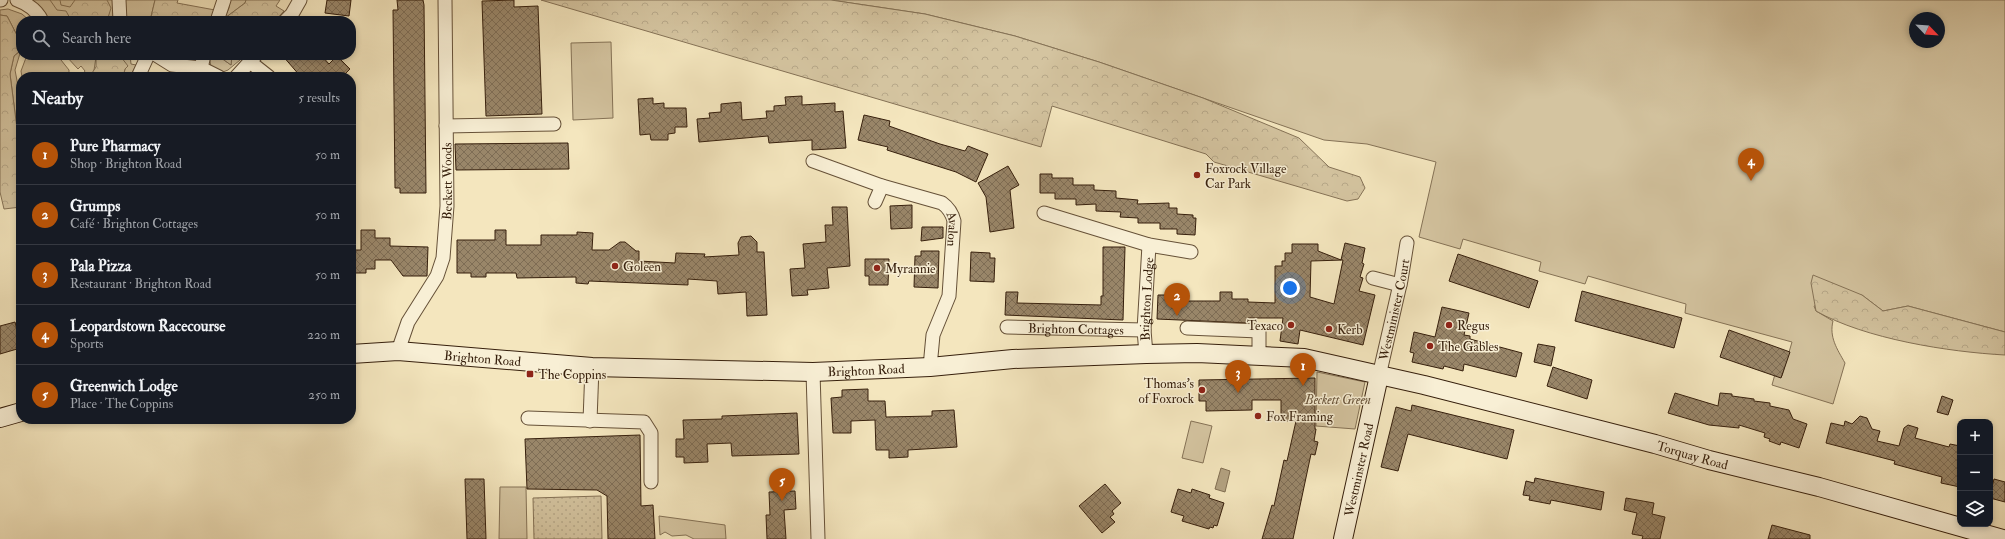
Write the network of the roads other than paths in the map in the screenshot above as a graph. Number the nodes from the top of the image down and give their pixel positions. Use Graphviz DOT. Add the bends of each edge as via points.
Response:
graph roads {
  1 [pos="16,0"];
  2 [pos="119,0"];
  3 [pos="224,0"];
  4 [pos="300,0"];
  5 [pos="445,0"];
  6 [pos="38,16"];
  7 [pos="120,16"];
  8 [pos="219,16"];
  9 [pos="290,16"];
  10 [pos="146,60"];
  11 [pos="164,60"];
  12 [pos="203,60"];
  13 [pos="252,60"];
  14 [pos="254,60"];
  15 [pos="202,68"];
  16 [pos="140,72"];
  17 [pos="210,72"];
  18 [pos="241,72"];
  19 [pos="265,72"];
  20 [pos="554,124"];
  21 [pos="446,126"];
  22 [pos="813,161"];
  23 [pos="882,186"];
  24 [pos="875,202"];
  25 [pos="1044,213"];
  26 [pos="1407,243"];
  27 [pos="1149,245"];
  28 [pos="1191,252"];
  29 [pos="1373,278"];
  30 [pos="1400,285"];
  31 [pos="1007,327"];
  32 [pos="1187,328"];
  33 [pos="1144,330"];
  34 [pos="398,350"];
  35 [pos="356,354"];
  36 [pos="1146,354"];
  37 [pos="1259,356"];
  38 [pos="592,366"];
  39 [pos="930,367"];
  40 [pos="813,372"];
  41 [pos="1380,376"];
  42 [pos="16,413"];
  43 [pos="0,418"];
  44 [pos="528,418"];
  45 [pos="590,421"];
  46 [pos="651,482"];
  47 [pos="818,539"];
  48 [pos="1343,539"];
  49 [pos="2003,539"];
  1 -- 6 [label="street" via="25,3"];
  2 -- 7 [label="street"];
  3 -- 8 [label="street"];
  4 -- 9 [label="street"];
  5 -- 21 [label="street, Beckett Woods"];
  10 -- 16 [label="street"];
  11 -- 15 [label="street" via="172,65"];
  12 -- 15 [label="street"];
  13 -- 18 [label="street"];
  14 -- 19 [label="street"];
  15 -- 17 [label="street"];
  20 -- 21 [label="street"];
  21 -- 34 [label="street, Beckett Woods" via="447,206 443,258 437,276 408,322"];
  22 -- 23 [label="street, Avalon"];
  23 -- 24 [label="street"];
  23 -- 39 [label="street, Avalon" via="942,204 948,208 954,221 949,296 933,335"];
  25 -- 27 [label="street, Brighton Lodge" via="1055,224"];
  26 -- 30 [label="street, Westminister Court"];
  27 -- 28 [label="street, Brighton Lodge"];
  27 -- 33 [label="street, Brighton Lodge"];
  29 -- 30 [label="street"];
  30 -- 41 [label="street, Westminister Court"];
  31 -- 33 [label="street, Brighton Cottages"];
  32 -- 37 [label="street" via="1259,331"];
  33 -- 36 [label="street, Brighton Lodge"];
  34 -- 35 [label="street, Brighton Road"];
  34 -- 38 [label="street, Brighton Road"];
  36 -- 37 [label="street, Brighton Road"];
  36 -- 39 [label="street, Brighton Road" via="1013,360"];
  37 -- 41 [label="street, Brighton Road" via="1304,358"];
  38 -- 40 [label="street, Brighton Road"];
  38 -- 45 [label="street"];
  39 -- 40 [label="street, Brighton Road"];
  40 -- 47 [label="street"];
  41 -- 48 [label="street, Westminster Road"];
  41 -- 49 [label="street, Torquay Road" via="1655,444"];
  42 -- 43 [label="street"];
  44 -- 45 [label="street"];
  45 -- 46 [label="street" via="644,422 650,433"];
}
